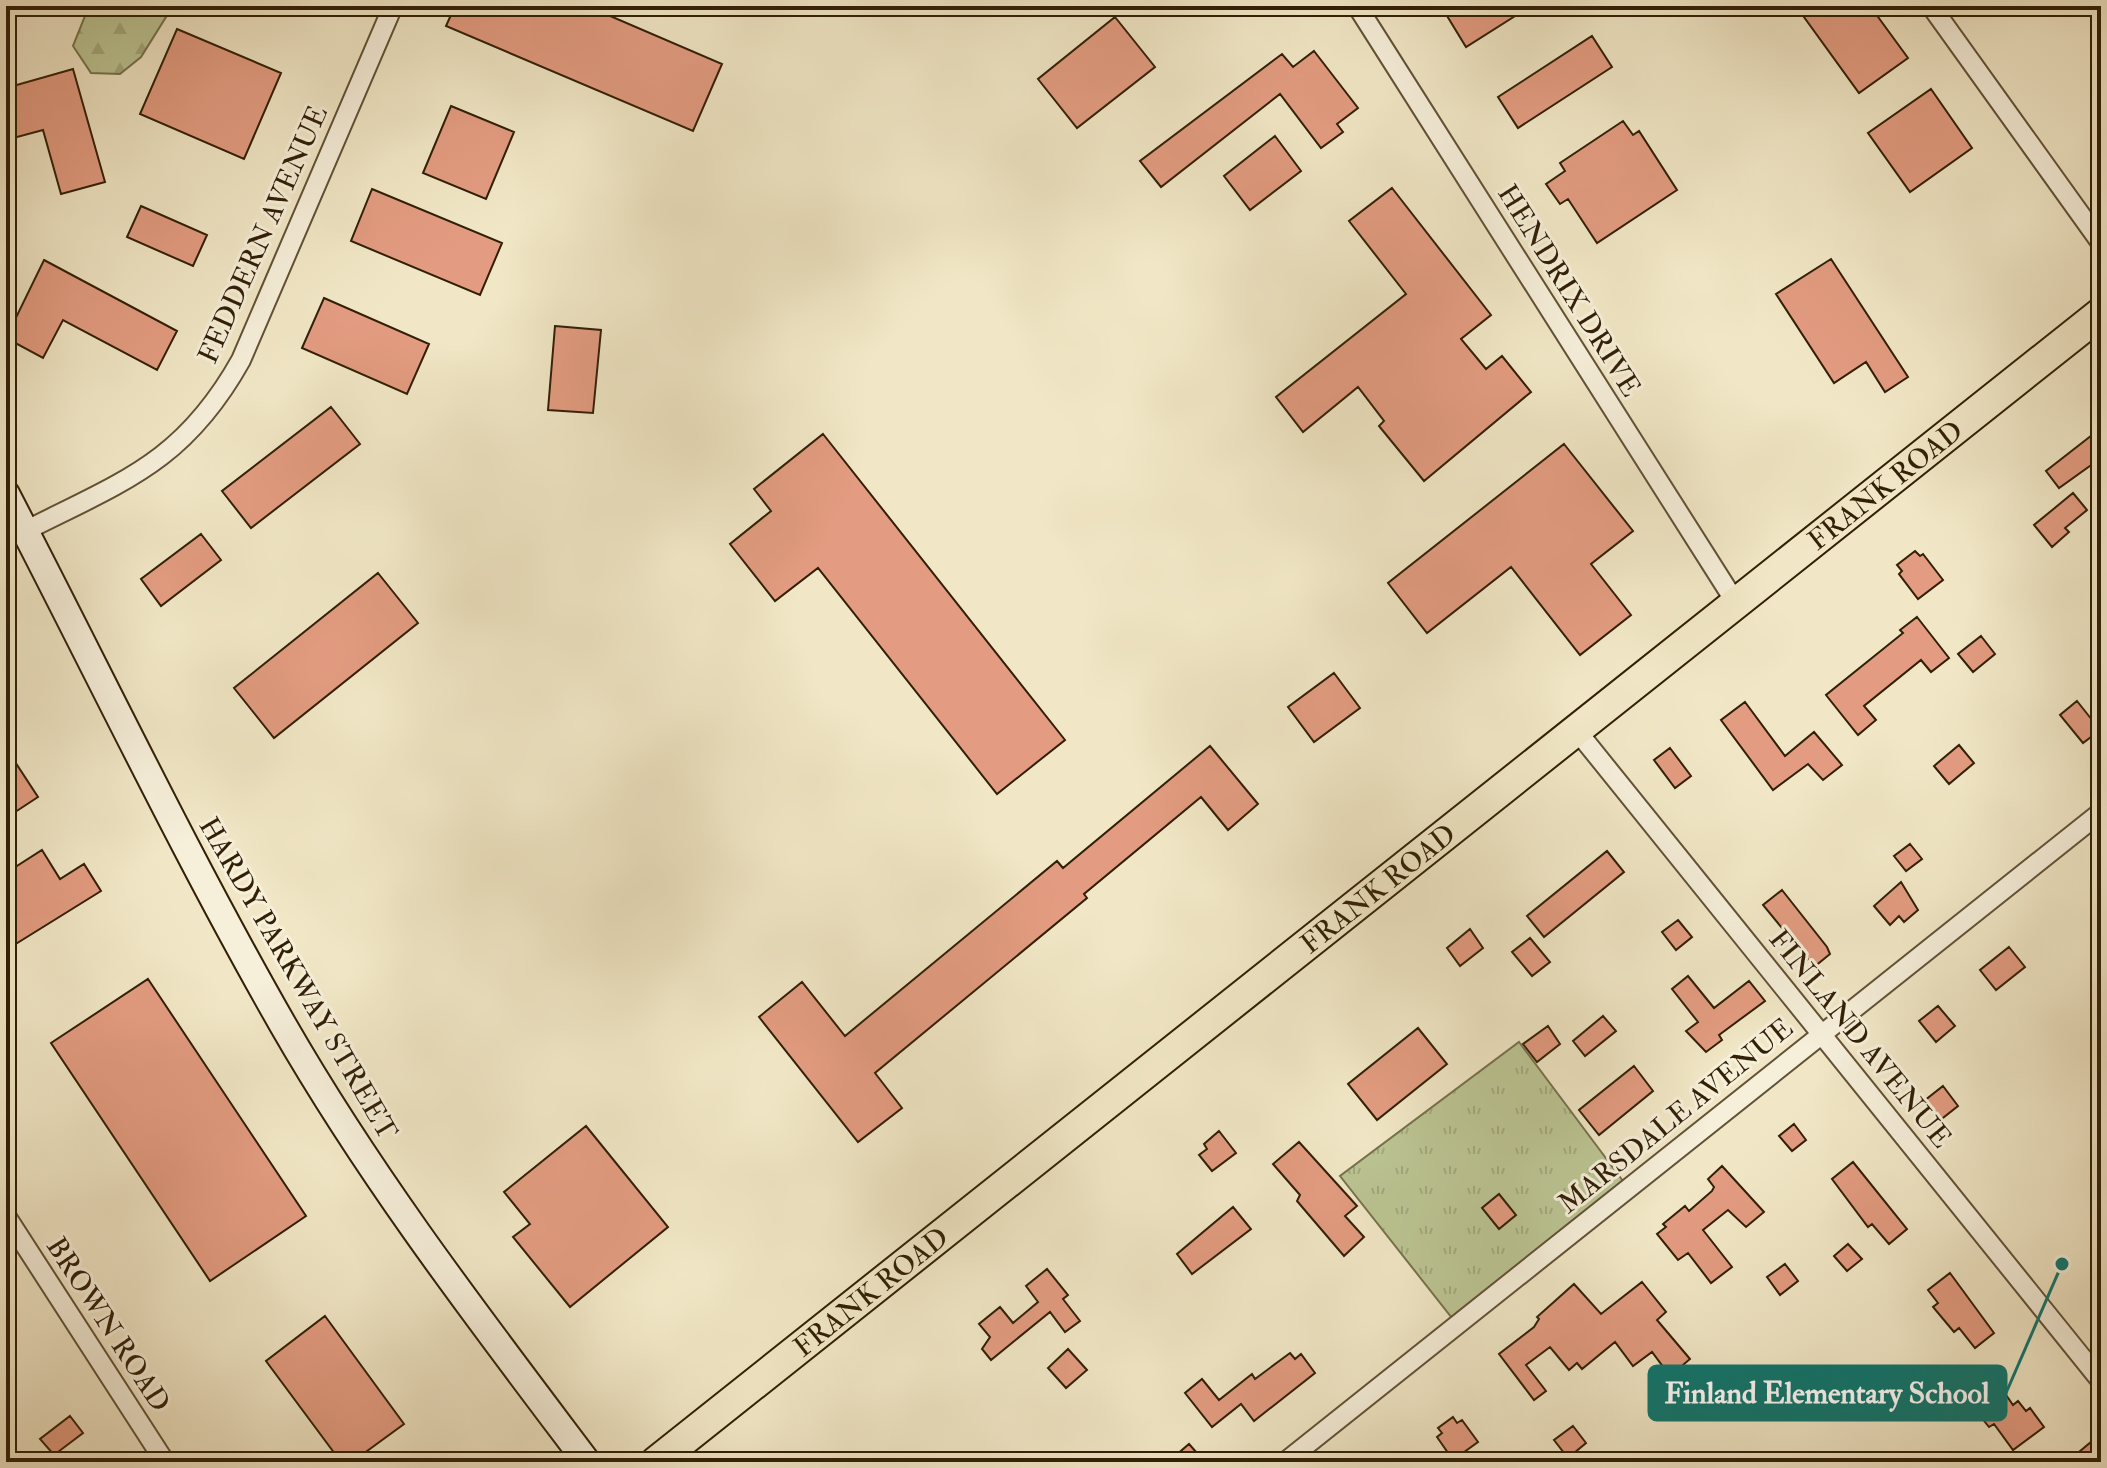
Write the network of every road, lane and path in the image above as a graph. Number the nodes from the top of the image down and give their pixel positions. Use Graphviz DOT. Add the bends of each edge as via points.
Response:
graph roads {
  1 [pos="393,6"];
  2 [pos="1357,6"];
  3 [pos="1931,6"];
  4 [pos="2101,243"];
  5 [pos="2101,313"];
  6 [pos="6,494"];
  7 [pos="25,531"];
  8 [pos="1736,603"];
  9 [pos="1577,731"];
  10 [pos="2101,812"];
  11 [pos="1822,1033"];
  12 [pos="6,1216"];
  13 [pos="2101,1381"];
  14 [pos="165,1462"];
  15 [pos="587,1462"];
  16 [pos="656,1462"];
  17 [pos="1285,1462"];
  1 -- 7 [label="street, FEDDERN AVENUE" via="222,394 198,425 141,473"];
  2 -- 8 [label="street, HENDRIX DRIVE"];
  3 -- 4 [label="street"];
  5 -- 8 [label="main road, FRANK ROAD"];
  6 -- 7 [label="main road, HARDY PARKWAY STREET"];
  7 -- 15 [label="main road, HARDY PARKWAY STREET" via="291,1038 378,1180"];
  8 -- 9 [label="main road, FRANK ROAD"];
  9 -- 11 [label="street, FINLAND AVENUE"];
  9 -- 16 [label="main road, FRANK ROAD"];
  10 -- 11 [label="street, MARSDALE AVENUE"];
  11 -- 13 [label="street, FINLAND AVENUE"];
  11 -- 17 [label="street, MARSDALE AVENUE"];
  12 -- 14 [label="street, BROWN ROAD"];
}
